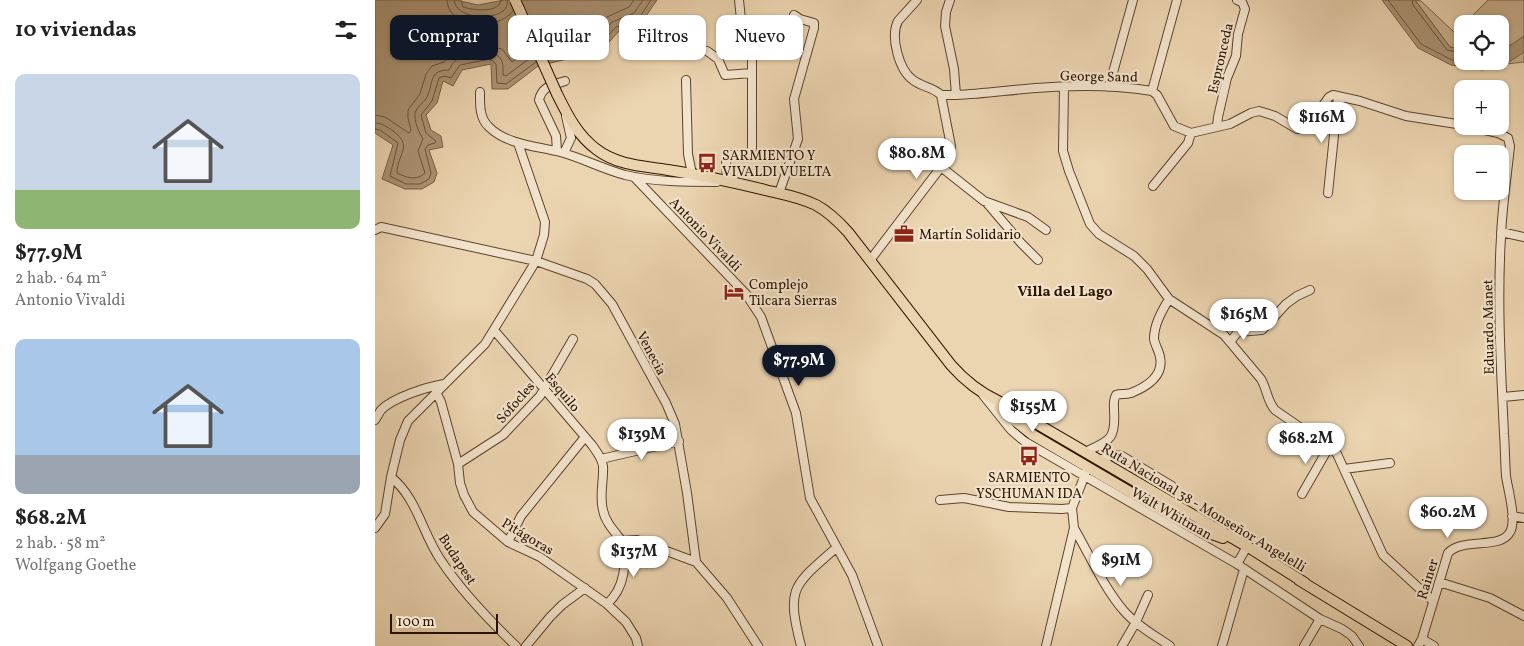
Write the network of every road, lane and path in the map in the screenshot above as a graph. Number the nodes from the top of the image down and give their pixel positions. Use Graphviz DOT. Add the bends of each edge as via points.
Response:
graph roads {
  1 [pos="515,0"];
  2 [pos="739,0"];
  3 [pos="917,0"];
  4 [pos="951,0"];
  5 [pos="1133,0"];
  6 [pos="1177,0"];
  7 [pos="1237,0"];
  8 [pos="803,21"];
  9 [pos="707,50"];
  10 [pos="752,73"];
  11 [pos="686,80"];
  12 [pos="565,81"];
  13 [pos="1064,87"];
  14 [pos="1109,87"];
  15 [pos="1152,91"];
  16 [pos="480,92"];
  17 [pos="941,95"];
  18 [pos="955,95"];
  19 [pos="1338,97"];
  20 [pos="564,110"];
  21 [pos="1454,124"];
  22 [pos="1217,126"];
  23 [pos="1191,133"];
  24 [pos="1502,135"];
  25 [pos="517,143"];
  26 [pos="560,152"];
  27 [pos="941,167"];
  28 [pos="693,174"];
  29 [pos="634,176"];
  30 [pos="730,181"];
  31 [pos="1153,186"];
  32 [pos="779,193"];
  33 [pos="1328,193"];
  34 [pos="984,201"];
  35 [pos="375,230"];
  36 [pos="1046,230"];
  37 [pos="1501,232"];
  38 [pos="1524,237"];
  39 [pos="871,259"];
  40 [pos="1038,260"];
  41 [pos="536,261"];
  42 [pos="1310,290"];
  43 [pos="1169,299"];
  44 [pos="494,330"];
  45 [pos="573,339"];
  46 [pos="1230,342"];
  47 [pos="445,384"];
  48 [pos="544,389"];
  49 [pos="436,392"];
  50 [pos="983,394"];
  51 [pos="1524,395"];
  52 [pos="1503,397"];
  53 [pos="375,420"];
  54 [pos="585,437"];
  55 [pos="679,441"];
  56 [pos="1329,447"];
  57 [pos="1085,452"];
  58 [pos="601,459"];
  59 [pos="1099,460"];
  60 [pos="1391,463"];
  61 [pos="457,464"];
  62 [pos="1345,469"];
  63 [pos="1087,472"];
  64 [pos="391,477"];
  65 [pos="1172,486"];
  66 [pos="1302,494"];
  67 [pos="941,500"];
  68 [pos="1176,504"];
  69 [pos="1072,508"];
  70 [pos="1512,516"];
  71 [pos="1524,518"];
  72 [pos="375,528"];
  73 [pos="1074,528"];
  74 [pos="622,541"];
  75 [pos="508,542"];
  76 [pos="837,548"];
  77 [pos="1245,550"];
  78 [pos="696,562"];
  79 [pos="1237,564"];
  80 [pos="1245,570"];
  81 [pos="1439,582"];
  82 [pos="1305,583"];
  83 [pos="585,588"];
  84 [pos="1148,595"];
  85 [pos="1433,601"];
  86 [pos="607,604"];
  87 [pos="1524,616"];
  88 [pos="1320,619"];
  89 [pos="1136,622"];
  90 [pos="1420,643"];
  91 [pos="516,646"];
  92 [pos="526,646"];
  93 [pos="638,646"];
  94 [pos="758,646"];
  95 [pos="801,646"];
  96 [pos="878,646"];
  97 [pos="1046,646"];
  98 [pos="1122,646"];
  99 [pos="1170,646"];
  100 [pos="1222,646"];
  101 [pos="1303,646"];
  102 [pos="1359,646"];
  103 [pos="1407,646"];
  104 [pos="1434,646"];
  1 -- 20 [label="main road, Ruta Nacional 38 - Monseñor Angelelli, bridge"];
  2 -- 10 [label="street" via="742,29 752,46"];
  3 -- 17 [label="street" via="898,21 895,44 909,77"];
  4 -- 18 [label="street" via="945,26 954,70"];
  5 -- 14 [label="street"];
  6 -- 15 [label="street"];
  7 -- 22 [label="street, Espronceda" via="1245,8"];
  8 -- 32 [label="street" via="814,23 814,28 794,99 798,139"];
  9 -- 10 [label="street" via="718,59 725,75"];
  10 -- 30 [label="street" via="752,149 748,155 728,155"];
  11 -- 28 [label="street" via="688,154"];
  12 -- 26 [label="street" via="545,89 539,100"];
  13 -- 14 [label="street, George Sand"];
  13 -- 18 [label="street, George Sand"];
  13 -- 43 [label="street" via="1063,151 1087,220 1095,231 1134,256"];
  14 -- 15 [label="street, George Sand"];
  15 -- 23 [label="street, George Sand" via="1175,126"];
  16 -- 25 [label="street" via="481,114 485,123"];
  17 -- 18 [label="street, George Sand"];
  17 -- 27 [label="street" via="951,146"];
  19 -- 21 [label="street" via="1406,116"];
  19 -- 22 [label="street" via="1329,97 1310,124 1302,129 1259,111"];
  19 -- 33 [label="street"];
  20 -- 26 [label="street" via="571,138"];
  20 -- 28 [label="main road, Ruta Nacional 38 - Monseñor Angelelli" via="583,137 607,156 629,164"];
  22 -- 23 [label="street"];
  23 -- 31 [label="street" via="1188,143"];
  24 -- 37 [label="street, Eduardo Manet" via="1508,138 1510,146"];
  25 -- 26 [label="street"];
  25 -- 41 [label="street" via="545,222"];
  26 -- 29 [label="street"];
  27 -- 34 [label="street"];
  27 -- 39 [label="street"];
  28 -- 30 [label="main road, Ruta Nacional 38 - Monseñor Angelelli"];
  29 -- 30 [label="street" via="693,182"];
  29 -- 76 [label="street, Antonio Vivaldi" via="746,294 761,317 796,413 810,498"];
  30 -- 32 [label="main road, Ruta Nacional 38 - Monseñor Angelelli"];
  32 -- 39 [label="main road, Ruta Nacional 38 - Monseñor Angelelli" via="806,200 833,216"];
  34 -- 36 [label="street" via="1028,217"];
  34 -- 40 [label="street"];
  35 -- 41 [label="street, Venecia" via="381,227"];
  37 -- 38 [label="street"];
  37 -- 52 [label="street, Eduardo Manet" via="1500,358"];
  39 -- 50 [label="main road, Ruta Nacional 38 - Monseñor Angelelli" via="951,365"];
  41 -- 44 [label="street"];
  41 -- 55 [label="street, Venecia" via="587,279 601,290 612,304 666,403"];
  42 -- 46 [label="street" via="1286,304 1262,330 1238,332"];
  43 -- 46 [label="street"];
  43 -- 57 [label="street" via="1159,316 1154,336 1161,361 1159,372 1155,379 1133,392 1116,395 1111,437"];
  44 -- 47 [label="street" via="475,356"];
  44 -- 48 [label="street, Esquilo"];
  45 -- 48 [label="street, Sófocles"];
  46 -- 56 [label="street" via="1265,385 1269,402 1275,410"];
  47 -- 49 [label="street"];
  47 -- 53 [label="street" via="393,402 381,410"];
  48 -- 54 [label="street, Esquilo"];
  48 -- 61 [label="street, Sófocles" via="503,435"];
  49 -- 61 [label="street, Pitágoras"];
  49 -- 64 [label="street" via="403,430"];
  50 -- 57 [label="main road, Ruta Nacional 38 - Monseñor Angelelli"];
  50 -- 63 [label="main road, Ruta Nacional 38 - Monseñor Angelelli" via="1028,431"];
  51 -- 52 [label="street"];
  52 -- 70 [label="street, Eduardo Manet"];
  54 -- 58 [label="street, Esquilo"];
  54 -- 75 [label="street" via="521,516"];
  55 -- 58 [label="street"];
  55 -- 78 [label="street, Venecia"];
  56 -- 62 [label="street"];
  56 -- 66 [label="street"];
  57 -- 59 [label="main road, Ruta Nacional 38 - Monseñor Angelelli"];
  57 -- 63 [label="main road" via="1090,458"];
  58 -- 74 [label="street" via="603,513"];
  59 -- 65 [label="street" via="1123,456"];
  59 -- 68 [label="main road, Ruta Nacional 38 - Monseñor Angelelli"];
  60 -- 62 [label="street"];
  61 -- 75 [label="street, Pitágoras" via="464,495 473,512"];
  62 -- 85 [label="street" via="1383,555"];
  63 -- 68 [label="main road" via="1096,464 1101,465 1159,499"];
  63 -- 69 [label="street"];
  63 -- 77 [label="main road, Ruta Nacional 38 - Monseñor Angelelli" via="1190,526"];
  63 -- 79 [label="street, Walt Whitman"];
  64 -- 72 [label="street" via="385,514"];
  64 -- 91 [label="street, Budapest" via="410,497 449,572"];
  67 -- 69 [label="street" via="964,498 1009,507"];
  68 -- 82 [label="main road, Ruta Nacional 38 - Monseñor Angelelli"];
  69 -- 73 [label="street"];
  70 -- 71 [label="street"];
  70 -- 81 [label="street, Rainer" via="1512,528 1503,540 1462,545 1451,550"];
  73 -- 89 [label="street" via="1115,599"];
  73 -- 97 [label="street"];
  74 -- 78 [label="street" via="637,540"];
  74 -- 86 [label="street" via="625,552 623,578 616,596"];
  75 -- 83 [label="street, Pitágoras" via="540,557"];
  76 -- 95 [label="street" via="803,577 794,594 793,606"];
  76 -- 96 [label="street, Antonio Vivaldi" via="852,575"];
  77 -- 79 [label="street"];
  77 -- 82 [label="main road, Ruta Nacional 38 - Monseñor Angelelli"];
  78 -- 94 [label="street" via="727,598"];
  79 -- 80 [label="street, Walt Whitman"];
  80 -- 88 [label="street, Walt Whitman"];
  80 -- 100 [label="street"];
  81 -- 85 [label="street, Rainer"];
  81 -- 87 [label="street" via="1489,598"];
  82 -- 103 [label="main road, Ruta Nacional 38 - Monseñor Angelelli"];
  83 -- 86 [label="street, Pitágoras"];
  83 -- 92 [label="street" via="562,605"];
  84 -- 89 [label="street"];
  85 -- 90 [label="street, Rainer"];
  86 -- 93 [label="street, Pitágoras" via="626,622"];
  88 -- 101 [label="street"];
  88 -- 102 [label="street, Walt Whitman" via="1352,636"];
  89 -- 98 [label="street"];
  89 -- 99 [label="street"];
  90 -- 104 [label="street"];
}
